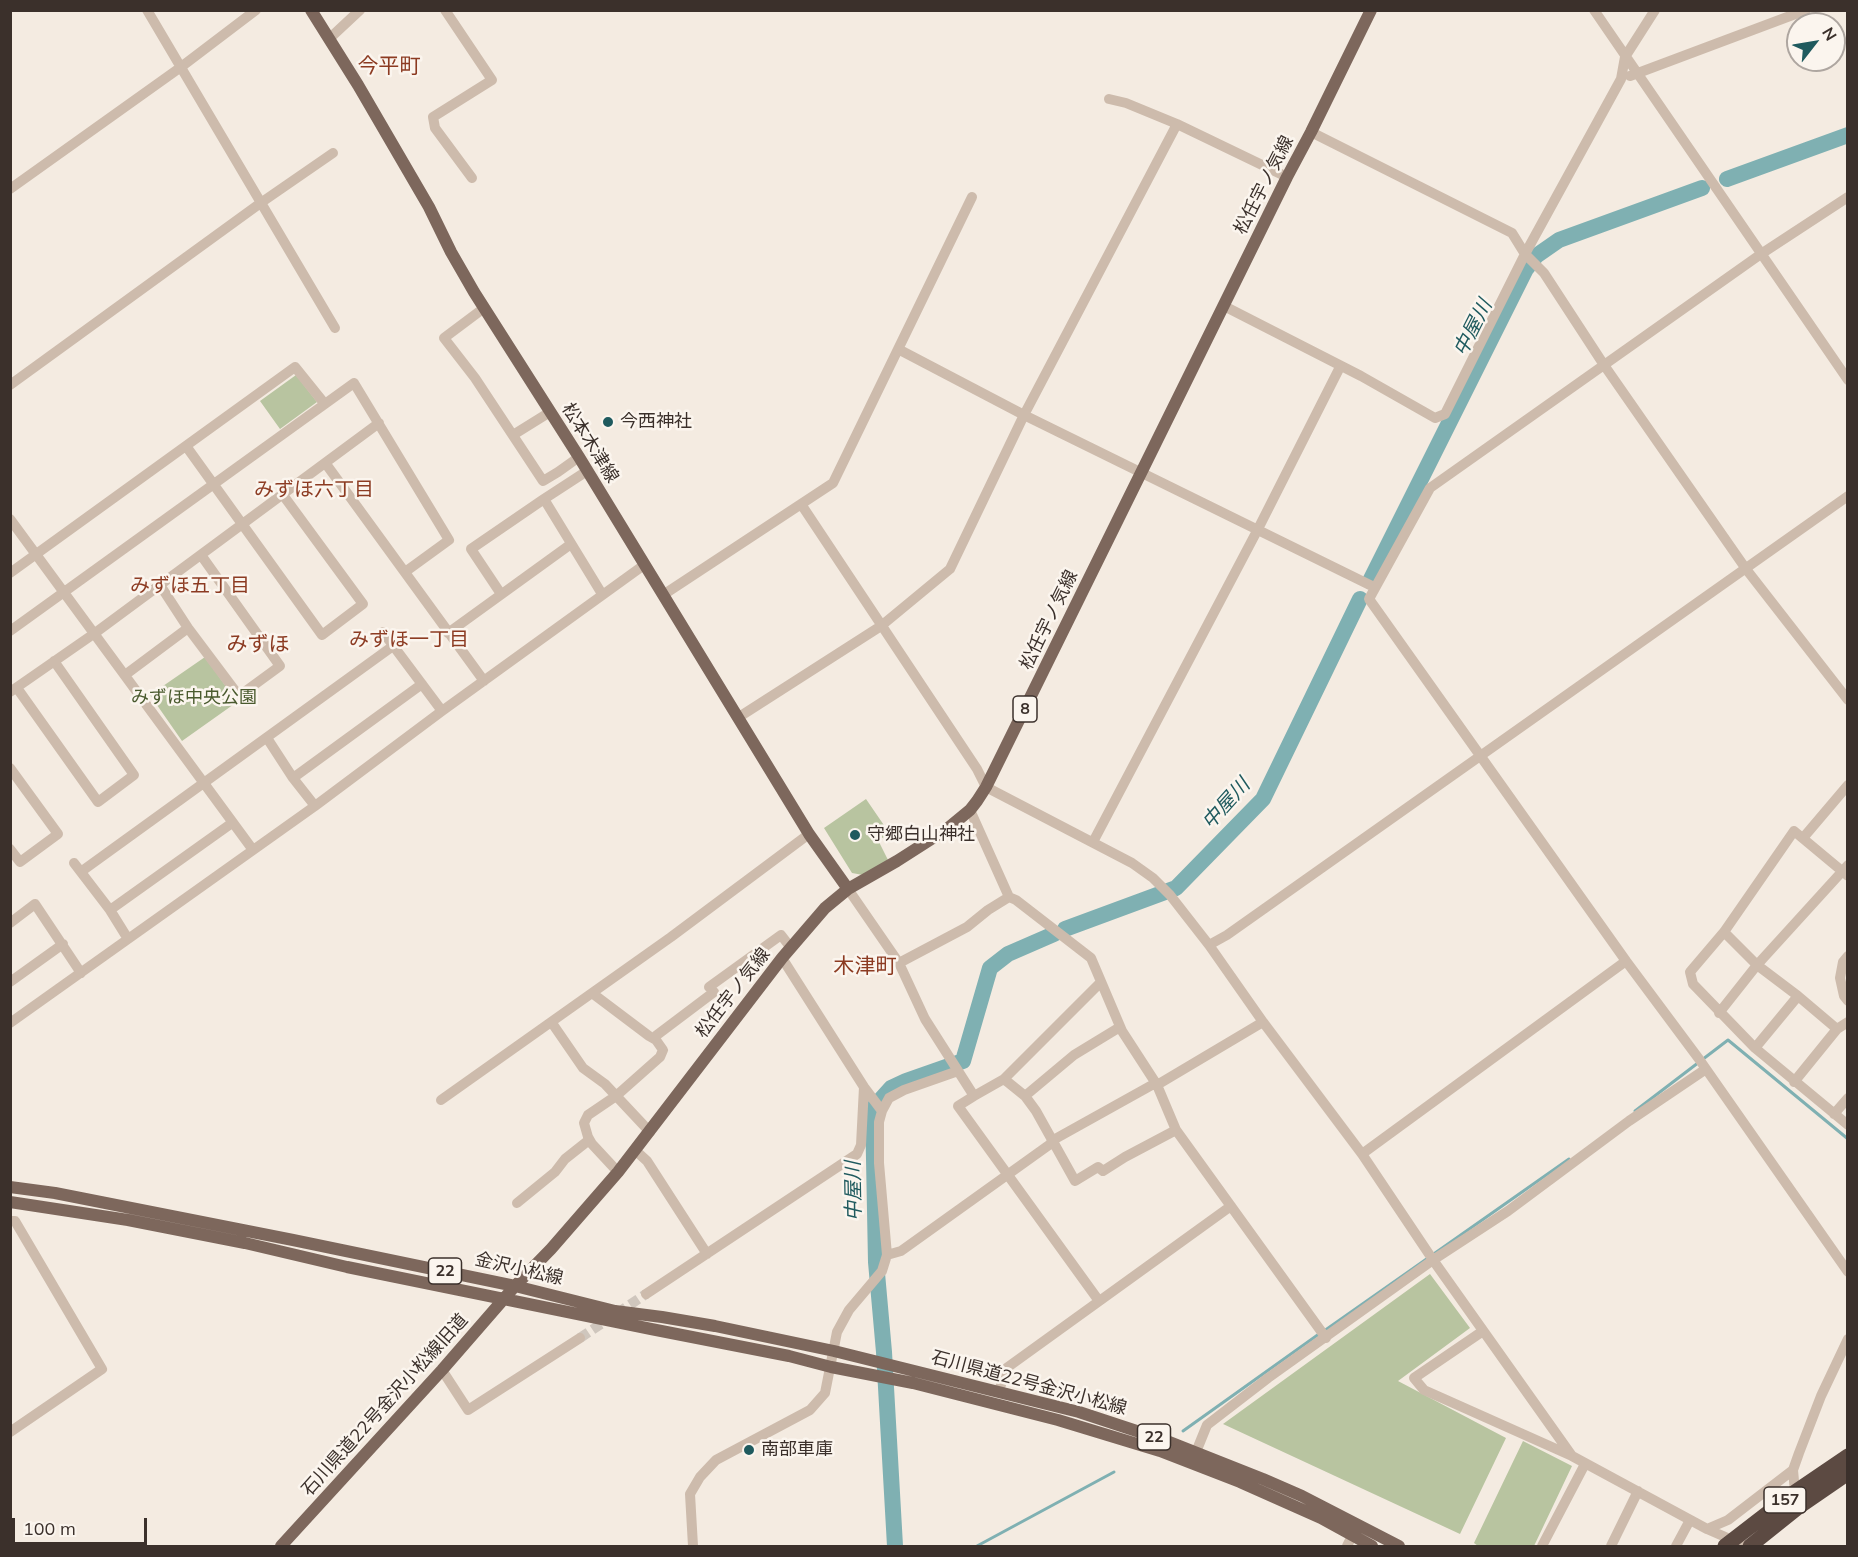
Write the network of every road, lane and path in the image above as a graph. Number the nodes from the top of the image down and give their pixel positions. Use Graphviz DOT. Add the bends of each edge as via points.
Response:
graph roads {
  1 [pos="147,10"];
  2 [pos="256,10"];
  3 [pos="311,10"];
  4 [pos="360,10"];
  5 [pos="445,10"];
  6 [pos="1371,10"];
  7 [pos="1594,10"];
  8 [pos="1655,10"];
  9 [pos="1806,10"];
  10 [pos="330,38"];
  11 [pos="1625,57"];
  12 [pos="181,67"];
  13 [pos="1636,73"];
  14 [pos="1621,79"];
  15 [pos="1109,99"];
  16 [pos="1177,124"];
  17 [pos="1311,132"];
  18 [pos="333,153"];
  19 [pos="1287,177"];
  20 [pos="472,178"];
  21 [pos="10,189"];
  22 [pos="972,197"];
  23 [pos="1848,197"];
  24 [pos="262,202"];
  25 [pos="1761,254"];
  26 [pos="1530,259"];
  27 [pos="1224,306"];
  28 [pos="484,308"];
  29 [pos="335,328"];
  30 [pos="898,349"];
  31 [pos="1604,365"];
  32 [pos="1340,367"];
  33 [pos="1848,380"];
  34 [pos="10,384"];
  35 [pos="324,403"];
  36 [pos="550,412"];
  37 [pos="1024,415"];
  38 [pos="379,423"];
  39 [pos="513,435"];
  40 [pos="186,446"];
  41 [pos="579,457"];
  42 [pos="326,464"];
  43 [pos="587,471"];
  44 [pos="1142,472"];
  45 [pos="212,484"];
  46 [pos="283,495"];
  47 [pos="1848,496"];
  48 [pos="544,499"];
  49 [pos="801,504"];
  50 [pos="10,519"];
  51 [pos="243,524"];
  52 [pos="1258,529"];
  53 [pos="571,544"];
  54 [pos="38,554"];
  55 [pos="201,555"];
  56 [pos="644,565"];
  57 [pos="1746,569"];
  58 [pos="405,572"];
  59 [pos="10,573"];
  60 [pos="160,585"];
  61 [pos="1374,587"];
  62 [pos="64,593"];
  63 [pos="501,594"];
  64 [pos="602,594"];
  65 [pos="663,595"];
  66 [pos="881,626"];
  67 [pos="188,628"];
  68 [pos="10,631"];
  69 [pos="383,632"];
  70 [pos="94,633"];
  71 [pos="448,633"];
  72 [pos="393,646"];
  73 [pos="54,662"];
  74 [pos="125,675"];
  75 [pos="484,681"];
  76 [pos="422,684"];
  77 [pos="14,690"];
  78 [pos="1848,700"];
  79 [pos="442,711"];
  80 [pos="739,717"];
  81 [pos="267,738"];
  82 [pos="1482,755"];
  83 [pos="10,768"];
  84 [pos="293,778"];
  85 [pos="203,783"];
  86 [pos="1848,785"];
  87 [pos="986,787"];
  88 [pos="315,806"];
  89 [pos="970,810"];
  90 [pos="232,823"];
  91 [pos="809,834"];
  92 [pos="1803,838"];
  93 [pos="1093,842"];
  94 [pos="10,849"];
  95 [pos="253,850"];
  96 [pos="1846,871"];
  97 [pos="848,889"];
  98 [pos="1009,897"];
  99 [pos="110,910"];
  100 [pos="10,923"];
  101 [pos="1724,932"];
  102 [pos="128,939"];
  103 [pos="63,944"];
  104 [pos="1209,945"];
  105 [pos="786,953"];
  106 [pos="1848,956"];
  107 [pos="1626,961"];
  108 [pos="899,963"];
  109 [pos="1757,964"];
  110 [pos="81,973"];
  111 [pos="10,982"];
  112 [pos="1101,982"];
  113 [pos="592,993"];
  114 [pos="1798,996"];
  115 [pos="1848,1001"];
  116 [pos="1719,1013"];
  117 [pos="1263,1022"];
  118 [pos="1848,1022"];
  119 [pos="10,1023"];
  120 [pos="552,1023"];
  121 [pos="1120,1027"];
  122 [pos="1837,1029"];
  123 [pos="653,1038"];
  124 [pos="1755,1048"];
  125 [pos="1702,1064"];
  126 [pos="955,1066"];
  127 [pos="1004,1079"];
  128 [pos="1794,1082"];
  129 [pos="1157,1085"];
  130 [pos="864,1087"];
  131 [pos="616,1096"];
  132 [pos="974,1096"];
  133 [pos="1025,1096"];
  134 [pos="1848,1098"];
  135 [pos="441,1100"];
  136 [pos="878,1105"];
  137 [pos="1834,1114"];
  138 [pos="1848,1125"];
  139 [pos="1176,1130"];
  140 [pos="650,1131"];
  141 [pos="590,1140"];
  142 [pos="1052,1142"];
  143 [pos="636,1151"];
  144 [pos="1362,1154"];
  145 [pos="618,1172"];
  146 [pos="1008,1174"];
  147 [pos="10,1187"];
  148 [pos="10,1202"];
  149 [pos="517,1203"];
  150 [pos="1231,1206"];
  151 [pos="10,1221"];
  152 [pos="707,1254"];
  153 [pos="887,1255"];
  154 [pos="1431,1257"];
  155 [pos="1848,1272"];
  156 [pos="515,1286"];
  157 [pos="646,1293"];
  158 [pos="505,1298"];
  159 [pos="1099,1301"];
  160 [pos="1483,1331"];
  161 [pos="1323,1334"];
  162 [pos="580,1338"];
  163 [pos="1848,1340"];
  164 [pos="834,1351"];
  165 [pos="877,1362"];
  166 [pos="831,1367"];
  167 [pos="442,1370"];
  168 [pos="874,1375"];
  169 [pos="999,1392"];
  170 [pos="10,1432"];
  171 [pos="1196,1452"];
  172 [pos="1572,1456"];
  173 [pos="1848,1456"];
  174 [pos="1585,1464"];
  175 [pos="1793,1470"];
  176 [pos="1848,1473"];
  177 [pos="1638,1491"];
  178 [pos="1796,1492"];
  179 [pos="1690,1520"];
  180 [pos="1707,1528"];
  181 [pos="1350,1541"];
  182 [pos="1738,1545"];
  183 [pos="281,1546"];
  184 [pos="693,1546"];
  185 [pos="1372,1546"];
  186 [pos="1399,1546"];
  187 [pos="1542,1546"];
  188 [pos="1611,1546"];
  189 [pos="1676,1546"];
  1 -- 12 [label="street"];
  2 -- 12 [label="street"];
  3 -- 10 [label="main road, 松本木津線"];
  4 -- 10 [label="street"];
  5 -- 20 [label="street" via="492,80 433,117 435,128"];
  6 -- 17 [label="main road, 松任宇ノ気線 / 8"];
  7 -- 11 [label="street"];
  8 -- 11 [label="street"];
  9 -- 13 [label="street"];
  10 -- 28 [label="main road, 松本木津線"];
  11 -- 13 [label="street"];
  11 -- 14 [label="street"];
  12 -- 21 [label="street"];
  12 -- 24 [label="street"];
  13 -- 14 [label="street"];
  13 -- 25 [label="street"];
  14 -- 26 [label="street"];
  15 -- 16 [label="street"];
  16 -- 19 [label="street"];
  16 -- 37 [label="street"];
  17 -- 19 [label="main road, 松任宇ノ気線 / 8"];
  17 -- 26 [label="street" via="1512,233"];
  18 -- 24 [label="street"];
  19 -- 27 [label="main road, 松任宇ノ気線 / 8"];
  22 -- 30 [label="street"];
  23 -- 25 [label="street"];
  24 -- 29 [label="street"];
  24 -- 34 [label="street"];
  25 -- 31 [label="street"];
  25 -- 33 [label="street"];
  26 -- 31 [label="street" via="1544,273"];
  26 -- 32 [label="street" via="1445,414 1435,418"];
  27 -- 32 [label="street"];
  27 -- 44 [label="main road, 松任宇ノ気線 / 8"];
  28 -- 36 [label="main road, 松本木津線"];
  28 -- 39 [label="street" via="444,338"];
  30 -- 37 [label="street"];
  30 -- 49 [label="street" via="833,483"];
  31 -- 57 [label="street"];
  31 -- 61 [label="street" via="1430,488"];
  32 -- 52 [label="street"];
  35 -- 38 [label="street" via="354,383"];
  35 -- 40 [label="street" via="296,367"];
  35 -- 45 [label="street"];
  36 -- 39 [label="street"];
  36 -- 41 [label="main road, 松本木津線"];
  37 -- 44 [label="street"];
  37 -- 66 [label="street" via="950,569"];
  38 -- 42 [label="street"];
  38 -- 58 [label="street" via="449,540"];
  39 -- 41 [label="street" via="543,481"];
  40 -- 45 [label="street"];
  40 -- 54 [label="street"];
  41 -- 43 [label="main road, 松本木津線"];
  42 -- 46 [label="street"];
  42 -- 58 [label="street"];
  43 -- 48 [label="street"];
  43 -- 56 [label="main road, 松本木津線"];
  44 -- 52 [label="street"];
  44 -- 87 [label="main road, 松任宇ノ気線 / 8"];
  45 -- 51 [label="street"];
  45 -- 62 [label="street"];
  46 -- 51 [label="street"];
  46 -- 51 [label="street" via="363,603 322,635"];
  47 -- 57 [label="street"];
  48 -- 53 [label="street"];
  48 -- 63 [label="street" via="471,549"];
  49 -- 65 [label="street"];
  49 -- 66 [label="street"];
  50 -- 54 [label="street"];
  51 -- 55 [label="street"];
  52 -- 61 [label="street"];
  52 -- 93 [label="street"];
  53 -- 63 [label="street"];
  53 -- 64 [label="street"];
  54 -- 59 [label="street"];
  54 -- 62 [label="street"];
  55 -- 60 [label="street"];
  55 -- 67 [label="street" via="280,666 239,696"];
  56 -- 64 [label="street"];
  56 -- 65 [label="main road, 松本木津線"];
  57 -- 78 [label="street"];
  57 -- 82 [label="street"];
  58 -- 71 [label="street"];
  60 -- 67 [label="street"];
  60 -- 70 [label="street"];
  61 -- 82 [label="street" via="1369,599"];
  62 -- 68 [label="street"];
  62 -- 70 [label="street"];
  63 -- 71 [label="street"];
  64 -- 75 [label="street"];
  65 -- 80 [label="main road, 松本木津線"];
  66 -- 80 [label="street"];
  66 -- 87 [label="street"];
  67 -- 74 [label="street"];
  69 -- 72 [label="street"];
  70 -- 73 [label="street"];
  70 -- 74 [label="street"];
  71 -- 75 [label="street"];
  72 -- 76 [label="street"];
  72 -- 81 [label="street"];
  73 -- 77 [label="street"];
  73 -- 77 [label="street" via="134,775 98,802"];
  74 -- 85 [label="street"];
  75 -- 79 [label="street"];
  76 -- 79 [label="street"];
  76 -- 84 [label="street"];
  79 -- 88 [label="street"];
  80 -- 91 [label="main road, 松本木津線"];
  81 -- 84 [label="street"];
  81 -- 85 [label="street"];
  82 -- 104 [label="street"];
  82 -- 107 [label="street"];
  83 -- 94 [label="street" via="58,834 20,862"];
  84 -- 88 [label="street"];
  85 -- 90 [label="street"];
  85 -- 99 [label="street" via="78,867"];
  86 -- 92 [label="street"];
  87 -- 89 [label="main road, 松任宇ノ気線 / 8"];
  87 -- 93 [label="street"];
  88 -- 95 [label="street"];
  89 -- 97 [label="main road, 松任宇ノ気線 / 8" via="947,829"];
  89 -- 98 [label="street"];
  90 -- 95 [label="street"];
  90 -- 99 [label="street"];
  91 -- 97 [label="main road, 松本木津線"];
  91 -- 113 [label="street"];
  92 -- 96 [label="street"];
  92 -- 101 [label="street" via="1794,831"];
  93 -- 104 [label="street" via="1153,878"];
  95 -- 102 [label="street"];
  96 -- 109 [label="street"];
  97 -- 105 [label="main road, 松任宇ノ気線 / 8" via="825,908"];
  97 -- 108 [label="street"];
  98 -- 108 [label="street" via="967,927"];
  98 -- 112 [label="street" via="1091,958"];
  99 -- 102 [label="street"];
  100 -- 103 [label="street" via="35,904"];
  101 -- 109 [label="street"];
  101 -- 116 [label="street" via="1690,972 1693,984"];
  102 -- 110 [label="street"];
  103 -- 110 [label="street"];
  103 -- 111 [label="street"];
  104 -- 117 [label="street"];
  105 -- 123 [label="street" via="781,935"];
  105 -- 130 [label="street"];
  105 -- 140 [label="main road, 松任宇ノ気線 / 8"];
  106 -- 115 [label="street" via="1840,978"];
  107 -- 125 [label="street"];
  107 -- 144 [label="street"];
  108 -- 126 [label="street" via="925,1019"];
  109 -- 114 [label="street"];
  109 -- 116 [label="street"];
  110 -- 119 [label="street"];
  112 -- 121 [label="street"];
  112 -- 127 [label="street"];
  113 -- 120 [label="street"];
  113 -- 123 [label="street"];
  114 -- 122 [label="street"];
  114 -- 124 [label="street"];
  116 -- 124 [label="street"];
  117 -- 129 [label="street"];
  117 -- 144 [label="street"];
  118 -- 122 [label="street"];
  120 -- 131 [label="street" via="576,1061"];
  120 -- 135 [label="street"];
  121 -- 129 [label="street"];
  121 -- 133 [label="street" via="1074,1055"];
  122 -- 128 [label="street"];
  123 -- 131 [label="street" via="663,1050 660,1057"];
  124 -- 128 [label="street"];
  125 -- 154 [label="street" via="1508,1211"];
  125 -- 155 [label="street"];
  126 -- 132 [label="street"];
  126 -- 136 [label="street"];
  127 -- 132 [label="street"];
  127 -- 133 [label="street"];
  128 -- 137 [label="street"];
  129 -- 139 [label="street"];
  129 -- 142 [label="street"];
  130 -- 136 [label="street"];
  130 -- 152 [label="street" via="857,1155"];
  131 -- 140 [label="street"];
  131 -- 141 [label="street" via="588,1116 584,1123"];
  132 -- 146 [label="street" via="958,1106"];
  133 -- 142 [label="street"];
  134 -- 137 [label="street"];
  136 -- 153 [label="street"];
  137 -- 138 [label="street"];
  139 -- 142 [label="street" via="1103,1172 1098,1167 1075,1181"];
  139 -- 150 [label="street"];
  140 -- 143 [label="main road, 松任宇ノ気線 / 8"];
  141 -- 145 [label="street"];
  141 -- 149 [label="street"];
  142 -- 146 [label="street"];
  143 -- 145 [label="main road, 松任宇ノ気線 / 8"];
  143 -- 152 [label="street" via="647,1161"];
  144 -- 154 [label="street"];
  145 -- 156 [label="main road, 松任宇ノ気線 / 8"];
  146 -- 153 [label="street" via="901,1251"];
  146 -- 159 [label="street"];
  147 -- 156 [label="main road, 金沢小松線 / 22"];
  148 -- 158 [label="main road, 金沢小松線 / 22" via="128,1220"];
  150 -- 159 [label="street"];
  150 -- 161 [label="street"];
  151 -- 170 [label="street" via="15,1221 102,1369"];
  152 -- 157 [label="street"];
  153 -- 164 [label="street" via="874,1283 849,1310 837,1332"];
  154 -- 160 [label="street"];
  154 -- 161 [label="street"];
  156 -- 158 [label="main road, 石川県道22号金沢小松線旧道"];
  156 -- 164 [label="main road, 金沢小松線 / 22" via="615,1311 704,1324"];
  158 -- 166 [label="main road, 金沢小松線 / 22"];
  158 -- 167 [label="main road, 石川県道22号金沢小松線旧道"];
  159 -- 169 [label="street" via="1001,1372"];
  160 -- 172 [label="street"];
  160 -- 172 [label="street" via="1414,1378 1424,1390"];
  161 -- 171 [label="street" via="1208,1425"];
  162 -- 167 [label="street" via="468,1410"];
  163 -- 175 [label="street" via="1821,1396"];
  164 -- 165 [label="main road, 金沢小松線 / 22"];
  164 -- 166 [label="street"];
  165 -- 169 [label="main road, 石川県道22号金沢小松線 / 22"];
  166 -- 168 [label="main road, 金沢小松線 / 22"];
  166 -- 184 [label="street" via="825,1393 810,1410 716,1460 700,1477 690,1494"];
  167 -- 183 [label="main road, 石川県道22号金沢小松線旧道"];
  168 -- 181 [label="main road, 石川県道22号金沢小松線 / 22" via="1058,1420 1160,1451 1321,1518"];
  169 -- 171 [label="main road, 石川県道22号金沢小松線 / 22" via="1078,1412"];
  171 -- 186 [label="main road, 石川県道22号金沢小松線 / 22" via="1302,1496"];
  172 -- 174 [label="street"];
  173 -- 178 [label="highway, 157"];
  174 -- 177 [label="street"];
  174 -- 187 [label="street"];
  175 -- 178 [label="street"];
  175 -- 180 [label="street" via="1728,1520"];
  176 -- 182 [label="highway, 157"];
  177 -- 179 [label="street"];
  177 -- 188 [label="street"];
  178 -- 182 [label="highway, 157"];
  179 -- 180 [label="street"];
  179 -- 189 [label="street"];
  180 -- 182 [label="street"];
  181 -- 185 [label="main road, 石川県道22号金沢小松線 / 22"];
}
